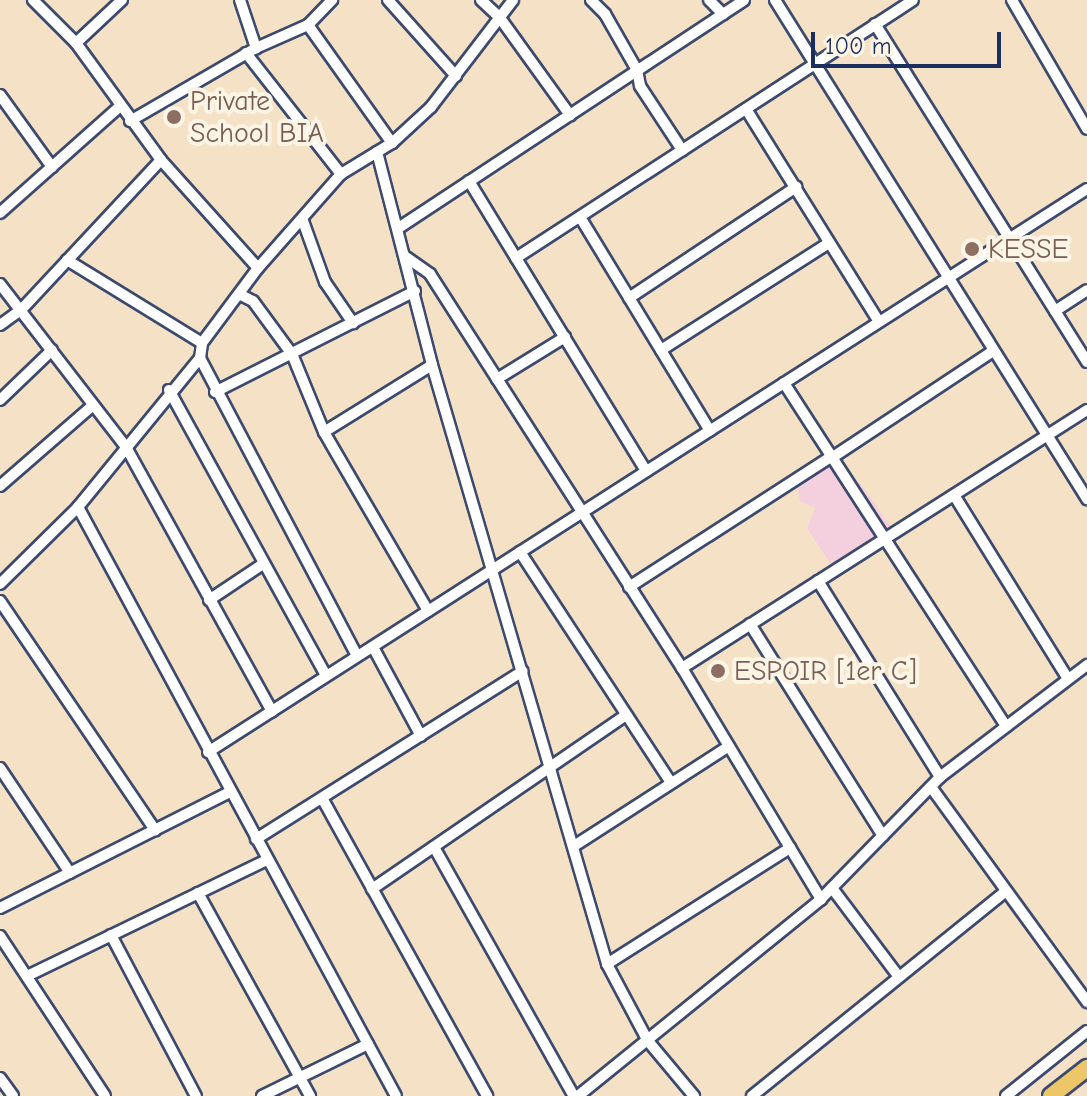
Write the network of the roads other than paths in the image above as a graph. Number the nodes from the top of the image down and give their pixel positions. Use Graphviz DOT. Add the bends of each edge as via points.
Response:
graph roads {
  1 [pos="33,0"];
  2 [pos="122,0"];
  3 [pos="240,0"];
  4 [pos="332,0"];
  5 [pos="388,0"];
  6 [pos="481,0"];
  7 [pos="513,0"];
  8 [pos="591,0"];
  9 [pos="709,0"];
  10 [pos="744,0"];
  11 [pos="775,0"];
  12 [pos="913,0"];
  13 [pos="1012,0"];
  14 [pos="723,14"];
  15 [pos="500,18"];
  16 [pos="875,24"];
  17 [pos="308,25"];
  18 [pos="76,43"];
  19 [pos="251,50"];
  20 [pos="814,64"];
  21 [pos="637,70"];
  22 [pos="456,76"];
  23 [pos="0,95"];
  24 [pos="119,107"];
  25 [pos="746,109"];
  26 [pos="570,115"];
  27 [pos="130,121"];
  28 [pos="1087,129"];
  29 [pos="392,143"];
  30 [pos="682,150"];
  31 [pos="377,152"];
  32 [pos="161,160"];
  33 [pos="52,167"];
  34 [pos="341,174"];
  35 [pos="469,181"];
  36 [pos="796,187"];
  37 [pos="1087,189"];
  38 [pos="0,213"];
  39 [pos="580,217"];
  40 [pos="303,221"];
  41 [pos="400,227"];
  42 [pos="1010,239"];
  43 [pos="829,243"];
  44 [pos="406,257"];
  45 [pos="516,258"];
  46 [pos="67,260"];
  47 [pos="258,268"];
  48 [pos="948,278"];
  49 [pos="0,284"];
  50 [pos="1087,290"];
  51 [pos="415,291"];
  52 [pos="241,295"];
  53 [pos="629,298"];
  54 [pos="21,310"];
  55 [pos="1055,311"];
  56 [pos="879,322"];
  57 [pos="353,323"];
  58 [pos="0,325"];
  59 [pos="565,337"];
  60 [pos="202,343"];
  61 [pos="52,350"];
  62 [pos="661,350"];
  63 [pos="993,351"];
  64 [pos="292,354"];
  65 [pos="200,358"];
  66 [pos="1087,362"];
  67 [pos="432,365"];
  68 [pos="497,379"];
  69 [pos="784,383"];
  70 [pos="169,390"];
  71 [pos="215,392"];
  72 [pos="0,400"];
  73 [pos="92,406"];
  74 [pos="1087,410"];
  75 [pos="710,431"];
  76 [pos="324,432"];
  77 [pos="1046,436"];
  78 [pos="126,447"];
  79 [pos="831,458"];
  80 [pos="646,471"];
  81 [pos="0,486"];
  82 [pos="954,495"];
  83 [pos="1087,499"];
  84 [pos="78,507"];
  85 [pos="582,513"];
  86 [pos="882,540"];
  87 [pos="520,552"];
  88 [pos="263,564"];
  89 [pos="493,569"];
  90 [pos="818,581"];
  91 [pos="0,584"];
  92 [pos="629,587"];
  93 [pos="209,600"];
  94 [pos="0,601"];
  95 [pos="428,611"];
  96 [pos="750,624"];
  97 [pos="373,647"];
  98 [pos="357,656"];
  99 [pos="1087,665"];
  100 [pos="682,668"];
  101 [pos="523,671"];
  102 [pos="326,676"];
  103 [pos="1068,679"];
  104 [pos="272,711"];
  105 [pos="626,715"];
  106 [pos="1006,726"];
  107 [pos="421,736"];
  108 [pos="729,746"];
  109 [pos="208,752"];
  110 [pos="552,767"];
  111 [pos="0,768"];
  112 [pos="940,777"];
  113 [pos="671,783"];
  114 [pos="931,787"];
  115 [pos="230,792"];
  116 [pos="322,798"];
  117 [pos="155,830"];
  118 [pos="883,836"];
  119 [pos="256,839"];
  120 [pos="574,846"];
  121 [pos="434,847"];
  122 [pos="790,848"];
  123 [pos="267,860"];
  124 [pos="70,873"];
  125 [pos="832,888"];
  126 [pos="372,889"];
  127 [pos="1006,891"];
  128 [pos="198,893"];
  129 [pos="821,899"];
  130 [pos="0,908"];
  131 [pos="111,935"];
  132 [pos="0,936"];
  133 [pos="607,964"];
  134 [pos="27,976"];
  135 [pos="899,977"];
  136 [pos="1087,1002"];
  137 [pos="1087,1031"];
  138 [pos="648,1041"];
  139 [pos="368,1044"];
  140 [pos="1087,1068"];
  141 [pos="300,1077"];
  142 [pos="0,1078"];
  143 [pos="13,1096"];
  144 [pos="105,1096"];
  145 [pos="196,1096"];
  146 [pos="262,1096"];
  147 [pos="310,1096"];
  148 [pos="396,1096"];
  149 [pos="487,1096"];
  150 [pos="576,1096"];
  151 [pos="694,1096"];
  152 [pos="752,1096"];
  153 [pos="1006,1096"];
  154 [pos="1051,1096"];
  1 -- 18 [label="street"];
  2 -- 18 [label="street"];
  3 -- 19 [label="street"];
  4 -- 17 [label="street"];
  5 -- 22 [label="street"];
  6 -- 15 [label="street"];
  7 -- 15 [label="street"];
  8 -- 21 [label="street" via="605,14"];
  9 -- 14 [label="street"];
  10 -- 14 [label="street"];
  11 -- 20 [label="street"];
  12 -- 16 [label="street"];
  13 -- 28 [label="street"];
  14 -- 21 [label="street"];
  15 -- 22 [label="street"];
  15 -- 26 [label="street"];
  16 -- 20 [label="street"];
  16 -- 42 [label="street"];
  17 -- 19 [label="street"];
  17 -- 29 [label="street"];
  18 -- 24 [label="street"];
  19 -- 27 [label="street"];
  19 -- 34 [label="street"];
  20 -- 25 [label="street"];
  20 -- 48 [label="street"];
  21 -- 26 [label="street"];
  21 -- 30 [label="street" via="640,86"];
  22 -- 29 [label="street"];
  23 -- 33 [label="street"];
  24 -- 27 [label="street"];
  24 -- 33 [label="street"];
  25 -- 30 [label="street"];
  25 -- 36 [label="street"];
  26 -- 35 [label="street"];
  27 -- 32 [label="street"];
  29 -- 31 [label="street"];
  30 -- 39 [label="street"];
  31 -- 34 [label="street"];
  31 -- 41 [label="street"];
  32 -- 46 [label="street"];
  32 -- 47 [label="street"];
  33 -- 38 [label="street"];
  34 -- 40 [label="street"];
  35 -- 41 [label="street"];
  35 -- 45 [label="street"];
  36 -- 43 [label="street"];
  36 -- 53 [label="street"];
  37 -- 42 [label="street"];
  39 -- 45 [label="street"];
  39 -- 53 [label="street"];
  40 -- 47 [label="street"];
  40 -- 57 [label="street" via="325,282"];
  41 -- 44 [label="street"];
  42 -- 48 [label="street"];
  42 -- 55 [label="street"];
  43 -- 56 [label="street"];
  43 -- 62 [label="street"];
  44 -- 51 [label="street"];
  44 -- 68 [label="street" via="430,274"];
  45 -- 59 [label="street"];
  46 -- 54 [label="street"];
  46 -- 60 [label="street"];
  47 -- 52 [label="street"];
  48 -- 56 [label="street"];
  48 -- 63 [label="street"];
  49 -- 54 [label="street"];
  50 -- 55 [label="street"];
  51 -- 57 [label="street"];
  51 -- 67 [label="street"];
  52 -- 60 [label="street"];
  52 -- 64 [label="street" via="253,301"];
  53 -- 62 [label="street"];
  54 -- 58 [label="street"];
  54 -- 61 [label="street"];
  55 -- 66 [label="street"];
  56 -- 69 [label="street"];
  57 -- 64 [label="street"];
  59 -- 68 [label="street"];
  59 -- 80 [label="street"];
  60 -- 65 [label="street"];
  61 -- 72 [label="street"];
  61 -- 73 [label="street"];
  62 -- 75 [label="street"];
  63 -- 77 [label="street"];
  63 -- 79 [label="street"];
  64 -- 71 [label="street"];
  64 -- 76 [label="street"];
  65 -- 70 [label="street"];
  65 -- 71 [label="street"];
  67 -- 76 [label="street"];
  67 -- 89 [label="street"];
  68 -- 85 [label="street"];
  69 -- 75 [label="street"];
  69 -- 79 [label="street"];
  70 -- 78 [label="street"];
  70 -- 88 [label="street"];
  71 -- 98 [label="street"];
  73 -- 78 [label="street"];
  73 -- 81 [label="street"];
  74 -- 77 [label="street"];
  75 -- 80 [label="street"];
  76 -- 95 [label="street"];
  77 -- 82 [label="street"];
  77 -- 83 [label="street"];
  78 -- 84 [label="street"];
  78 -- 93 [label="street" via="169,517"];
  79 -- 86 [label="street"];
  79 -- 92 [label="street"];
  80 -- 85 [label="street"];
  82 -- 86 [label="street"];
  82 -- 103 [label="street"];
  84 -- 91 [label="street"];
  84 -- 109 [label="street"];
  85 -- 87 [label="street"];
  85 -- 92 [label="street"];
  86 -- 90 [label="street"];
  86 -- 106 [label="street"];
  87 -- 89 [label="street"];
  87 -- 105 [label="street"];
  88 -- 93 [label="street"];
  88 -- 102 [label="street"];
  89 -- 95 [label="street"];
  89 -- 101 [label="street"];
  90 -- 96 [label="street"];
  90 -- 112 [label="street"];
  92 -- 100 [label="street"];
  93 -- 104 [label="street"];
  94 -- 117 [label="street"];
  95 -- 97 [label="street"];
  96 -- 100 [label="street"];
  96 -- 118 [label="street"];
  97 -- 98 [label="street"];
  97 -- 107 [label="street"];
  98 -- 102 [label="street"];
  99 -- 103 [label="street"];
  100 -- 108 [label="street"];
  101 -- 107 [label="street"];
  101 -- 110 [label="street"];
  102 -- 104 [label="street"];
  103 -- 106 [label="street"];
  104 -- 109 [label="street"];
  105 -- 110 [label="street"];
  105 -- 113 [label="street"];
  106 -- 112 [label="street"];
  107 -- 116 [label="street"];
  108 -- 113 [label="street"];
  108 -- 122 [label="street"];
  109 -- 115 [label="street"];
  110 -- 120 [label="street"];
  110 -- 121 [label="street"];
  111 -- 124 [label="street"];
  112 -- 114 [label="street"];
  113 -- 120 [label="street"];
  114 -- 118 [label="street"];
  114 -- 127 [label="street"];
  115 -- 117 [label="street"];
  115 -- 119 [label="street"];
  116 -- 119 [label="street"];
  116 -- 126 [label="street"];
  117 -- 124 [label="street"];
  118 -- 125 [label="street"];
  119 -- 123 [label="street"];
  120 -- 133 [label="street"];
  121 -- 126 [label="street"];
  121 -- 150 [label="street"];
  122 -- 129 [label="street"];
  122 -- 133 [label="street"];
  123 -- 128 [label="street"];
  123 -- 139 [label="street"];
  124 -- 130 [label="street"];
  125 -- 129 [label="street"];
  125 -- 135 [label="street"];
  126 -- 149 [label="street"];
  127 -- 135 [label="street"];
  127 -- 136 [label="street"];
  128 -- 131 [label="street"];
  128 -- 141 [label="street"];
  129 -- 138 [label="street"];
  131 -- 134 [label="street"];
  131 -- 145 [label="street"];
  132 -- 134 [label="street"];
  133 -- 138 [label="street"];
  134 -- 144 [label="street"];
  135 -- 152 [label="street"];
  137 -- 153 [label="street"];
  138 -- 150 [label="street"];
  138 -- 151 [label="street"];
  139 -- 141 [label="street"];
  139 -- 148 [label="street"];
  140 -- 154 [label="highway"];
  141 -- 146 [label="street"];
  141 -- 147 [label="street"];
  142 -- 143 [label="street"];
}
